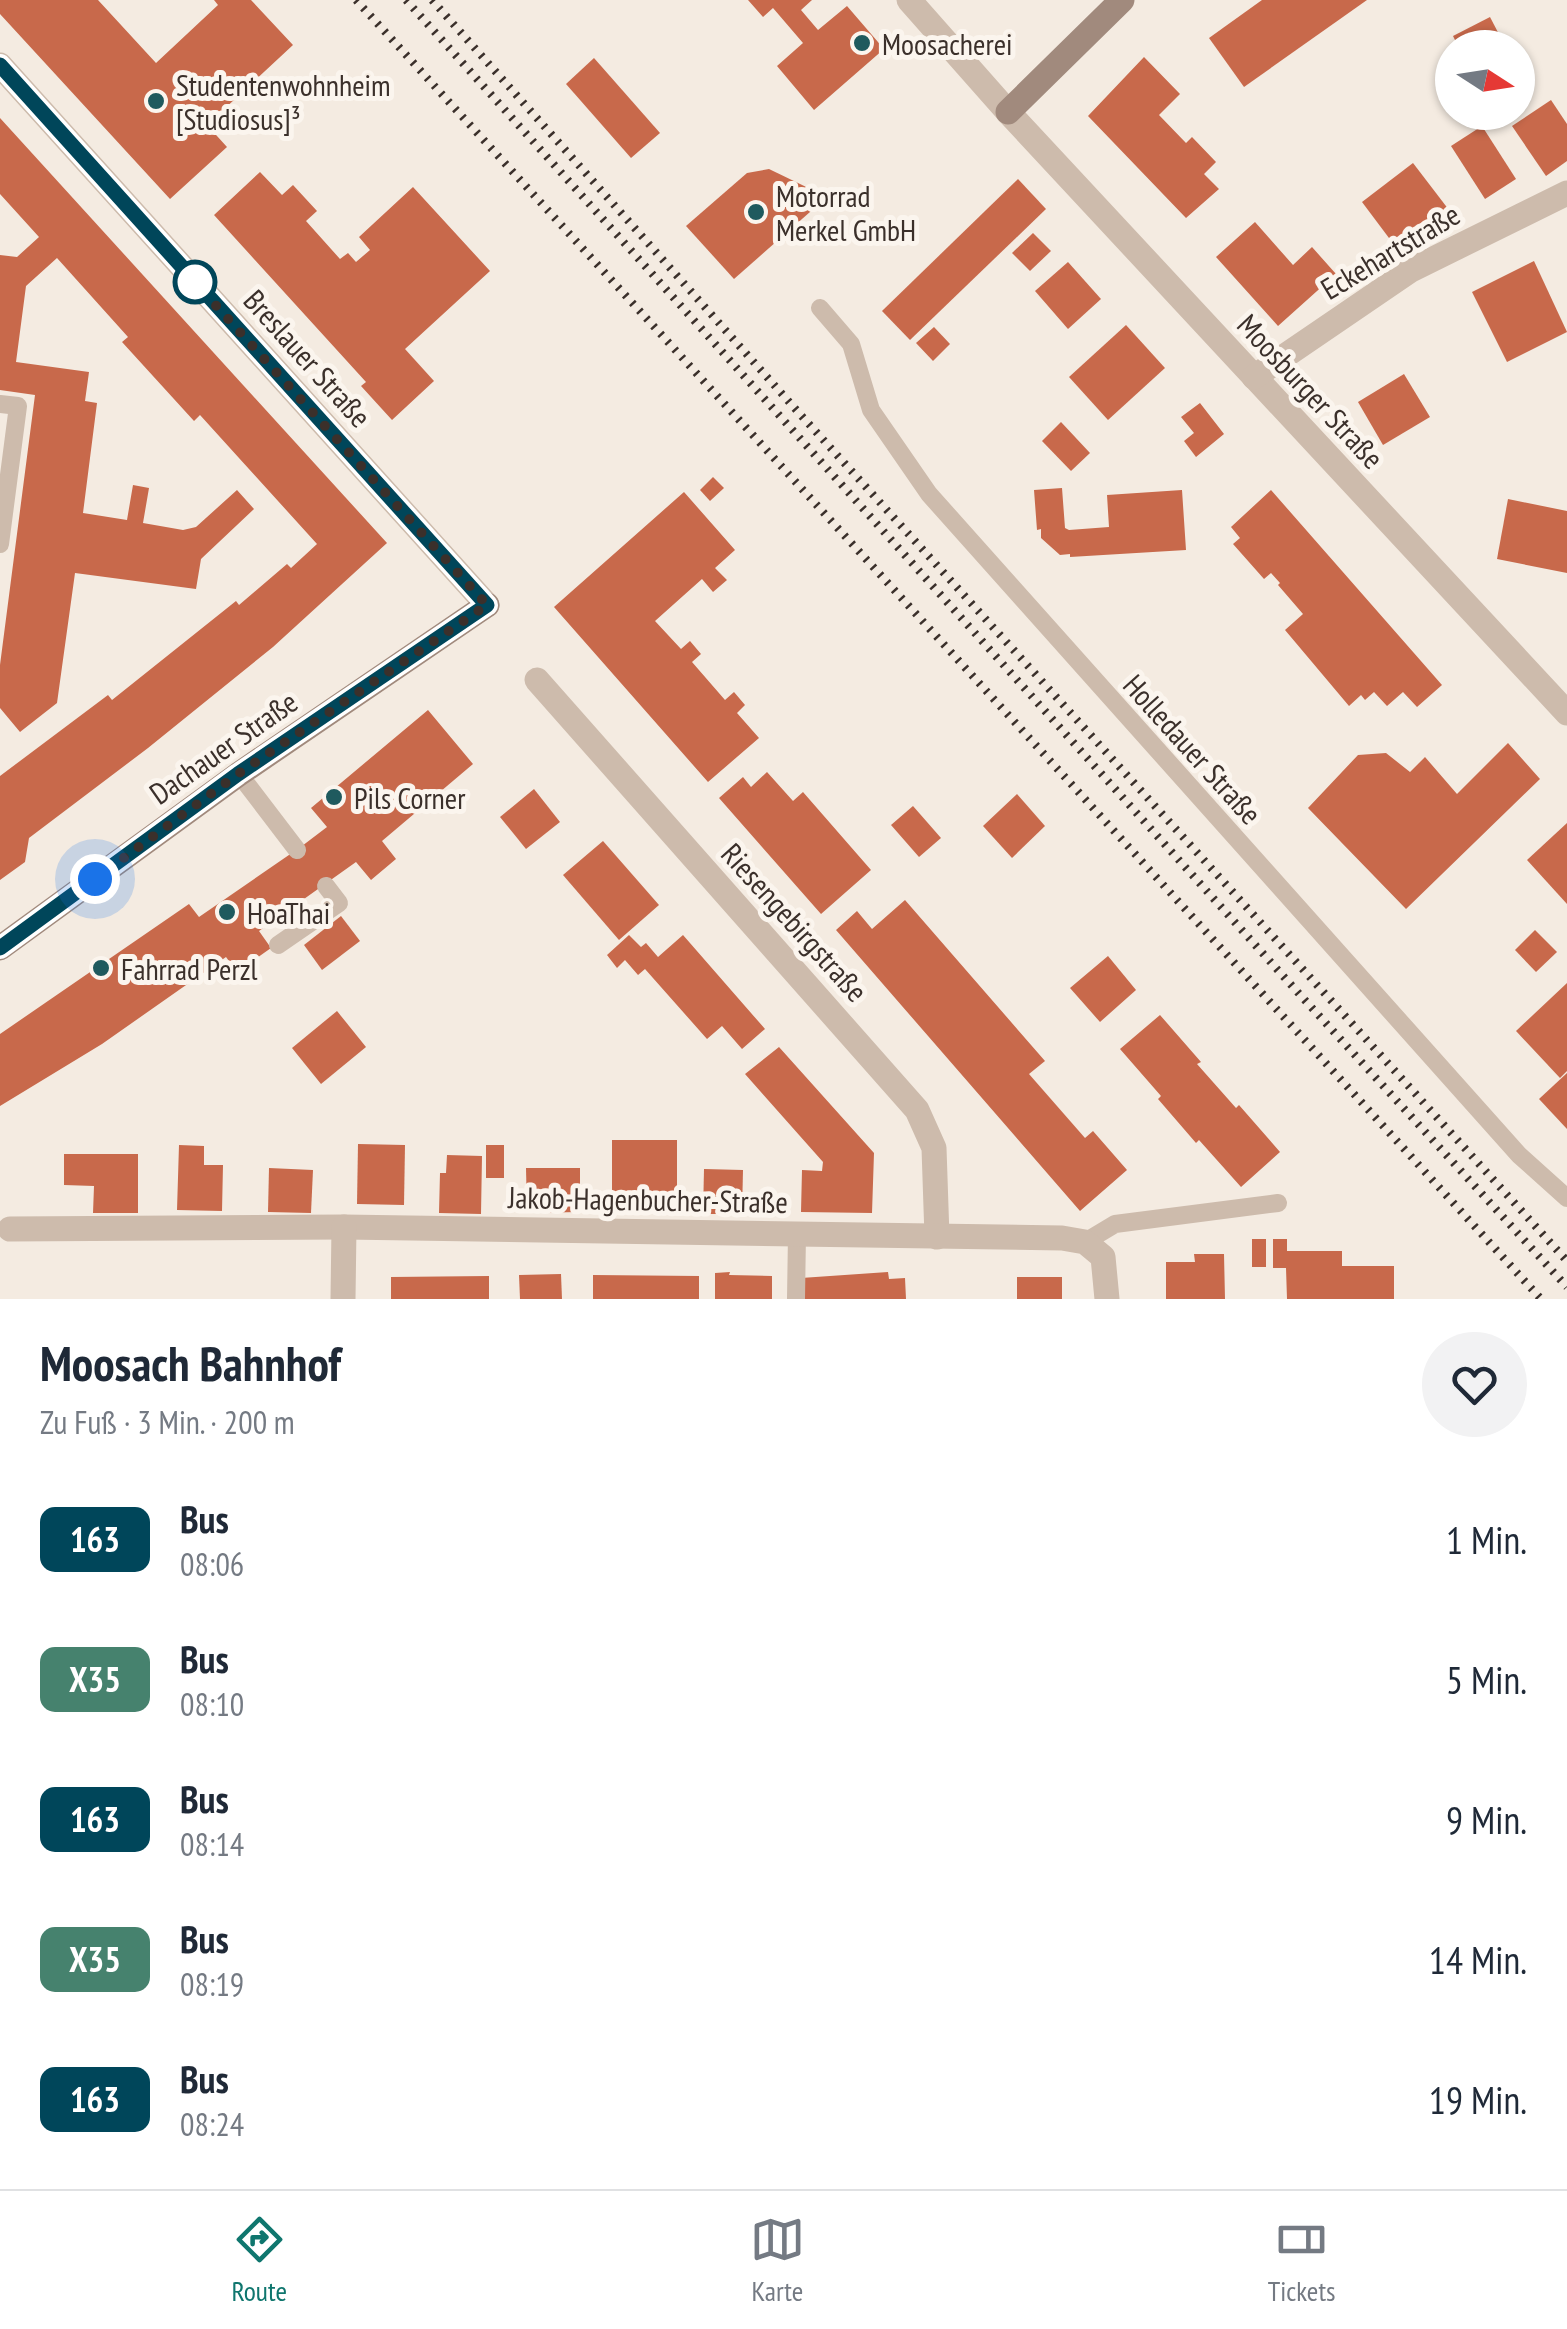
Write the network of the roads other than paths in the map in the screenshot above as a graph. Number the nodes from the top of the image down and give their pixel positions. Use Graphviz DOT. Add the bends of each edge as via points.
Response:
graph roads {
  1 [pos="909,0"];
  2 [pos="1122,0"];
  3 [pos="0,65"];
  4 [pos="1008,112"];
  5 [pos="1567,193"];
  6 [pos="820,308"];
  7 [pos="1254,377"];
  8 [pos="0,404"];
  9 [pos="0,544"];
  10 [pos="487,605"];
  11 [pos="536,680"];
  12 [pos="1567,713"];
  13 [pos="238,774"];
  14 [pos="298,850"];
  15 [pos="326,886"];
  16 [pos="278,945"];
  17 [pos="0,948"];
  18 [pos="1567,1198"];
  19 [pos="1278,1203"];
  20 [pos="344,1227"];
  21 [pos="10,1229"];
  22 [pos="796,1234"];
  23 [pos="936,1236"];
  24 [pos="1085,1242"];
  25 [pos="344,1299"];
  26 [pos="796,1299"];
  27 [pos="1107,1299"];
  1 -- 4 [label="street, Moosburger Straße"];
  2 -- 4 [label="main road"];
  3 -- 10 [label="street, Breslauer Straße"];
  4 -- 7 [label="street, Moosburger Straße"];
  5 -- 7 [label="street, Eckehartstraße" via="1412,270"];
  6 -- 18 [label="lane, Holledauer Straße" via="851,344 871,410 929,494 1519,1154"];
  7 -- 12 [label="street, Moosburger Straße"];
  8 -- 9 [label="lane" via="18,406"];
  10 -- 13 [label="main road, Dachauer Straße"];
  11 -- 23 [label="street, Riesengebirgstraße" via="918,1110 934,1148"];
  13 -- 14 [label="lane"];
  13 -- 17 [label="main road, Dachauer Straße"];
  15 -- 16 [label="lane" via="338,903"];
  19 -- 24 [label="lane, Jakob-Hagenbucher-Straße" via="1115,1224"];
  20 -- 21 [label="street, Jakob-Hagenbucher-Straße"];
  20 -- 22 [label="street, Jakob-Hagenbucher-Straße"];
  20 -- 25 [label="street"];
  22 -- 23 [label="street, Jakob-Hagenbucher-Straße"];
  22 -- 26 [label="lane"];
  23 -- 24 [label="street, Jakob-Hagenbucher-Straße"];
  24 -- 27 [label="street" via="1102,1258"];
}
